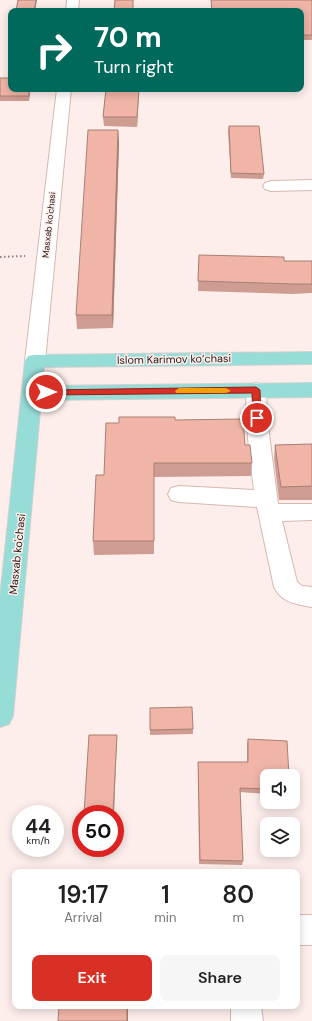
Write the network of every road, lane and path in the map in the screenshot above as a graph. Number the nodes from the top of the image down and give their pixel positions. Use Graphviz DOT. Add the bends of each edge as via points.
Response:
graph roads {
  1 [pos="64,92"];
  2 [pos="312,185"];
  3 [pos="271,186"];
  4 [pos="46,256"];
  5 [pos="0,257"];
  6 [pos="312,358"];
  7 [pos="35,361"];
  8 [pos="256,390"];
  9 [pos="312,390"];
  10 [pos="33,392"];
  11 [pos="179,494"];
  12 [pos="267,506"];
  13 [pos="312,512"];
  14 [pos="312,597"];
  15 [pos="0,716"];
  16 [pos="300,930"];
  17 [pos="312,930"];
  18 [pos="246,1009"];
  19 [pos="247,1021"];
  1 -- 4 [label="street, Masxab ko'chasi"];
  2 -- 3 [label="street"];
  4 -- 5 [label="path"];
  4 -- 7 [label="street, Masxab ko'chasi"];
  6 -- 7 [label="main road, Islom Karimov ko‘chasi"];
  7 -- 10 [label="main road, Masxab ko'chasi"];
  8 -- 9 [label="main road"];
  8 -- 10 [label="main road"];
  8 -- 12 [label="street"];
  10 -- 15 [label="main road, Masxab ko'chasi"];
  11 -- 12 [label="street"];
  12 -- 13 [label="street"];
  12 -- 14 [label="street" via="286,587 296,595"];
  16 -- 17 [label="street"];
  18 -- 19 [label="street"];
}
